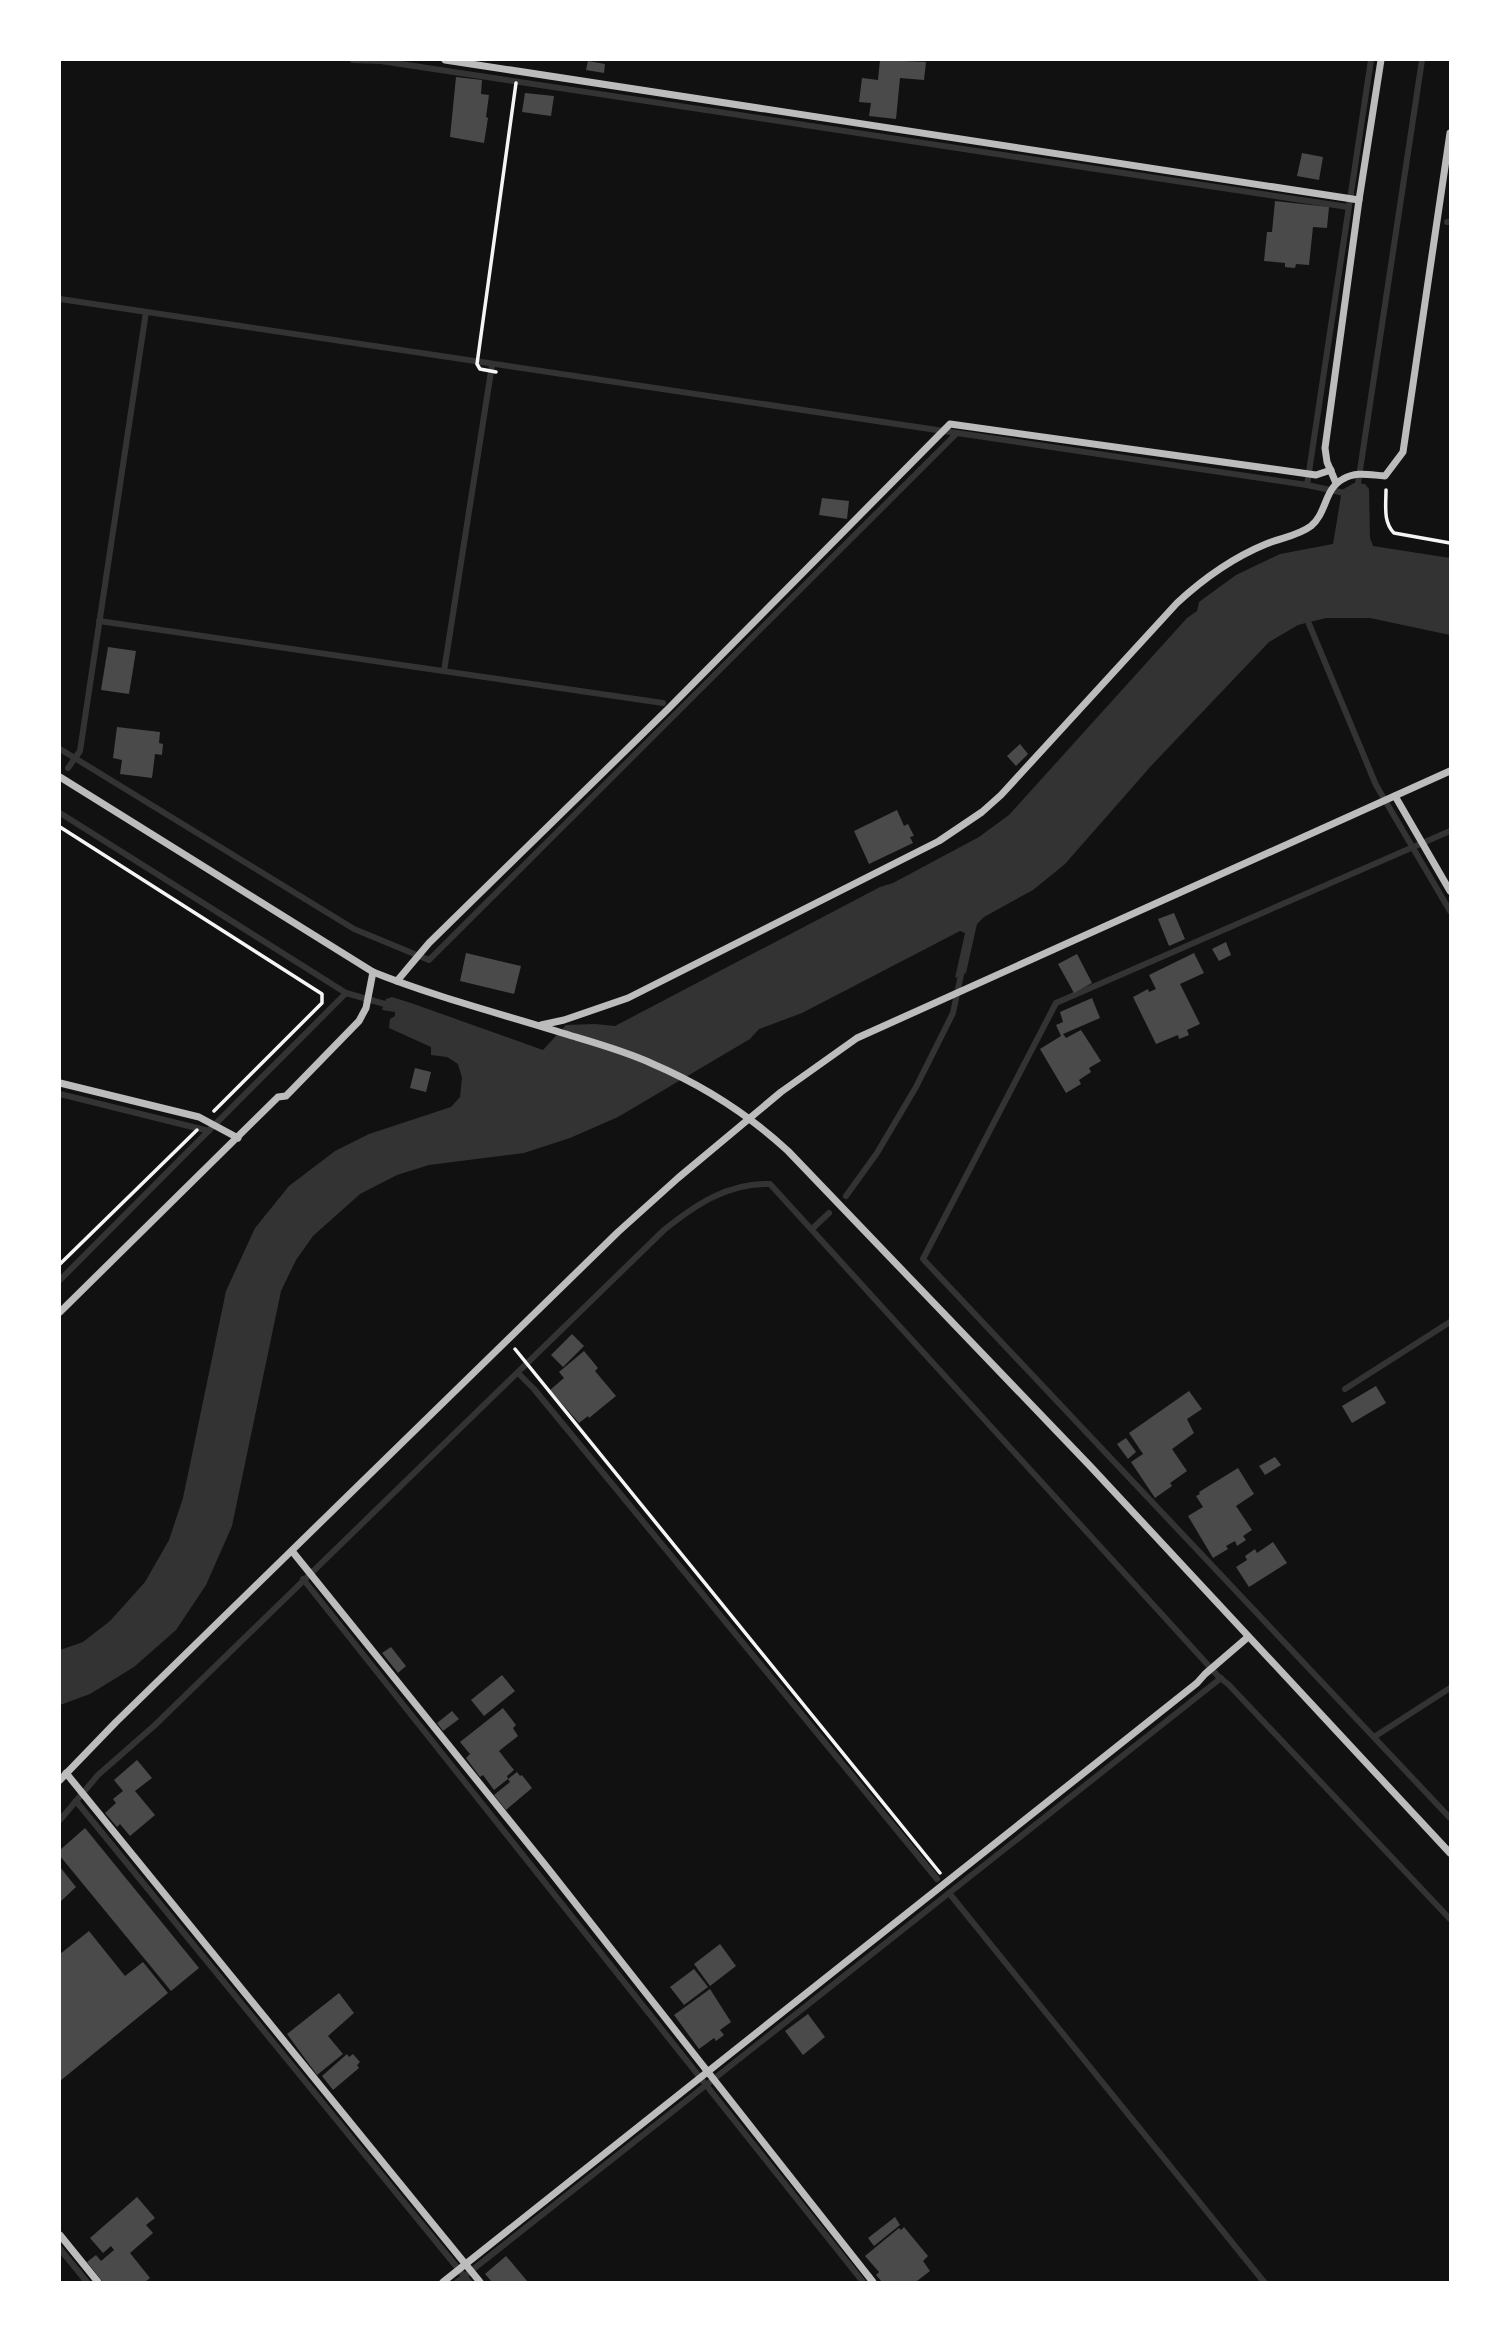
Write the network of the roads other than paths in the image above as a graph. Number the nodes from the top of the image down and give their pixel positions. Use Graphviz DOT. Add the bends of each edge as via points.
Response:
graph roads {
  1 [pos="445,60"];
  2 [pos="1381,60"];
  3 [pos="1451,133"];
  4 [pos="1357,199"];
  5 [pos="1331,470"];
  6 [pos="1332,488"];
  7 [pos="1451,771"];
  8 [pos="60,777"];
  9 [pos="1393,797"];
  10 [pos="1451,891"];
  11 [pos="373,972"];
  12 [pos="397,981"];
  13 [pos="540,1026"];
  14 [pos="60,1083"];
  15 [pos="749,1118"];
  16 [pos="238,1138"];
  17 [pos="60,1312"];
  18 [pos="292,1551"];
  19 [pos="1248,1636"];
  20 [pos="66,1773"];
  21 [pos="60,1780"];
  22 [pos="1451,1853"];
  23 [pos="708,2079"];
  24 [pos="60,2235"];
  25 [pos="468,2269"];
  26 [pos="98,2283"];
  27 [pos="443,2283"];
  28 [pos="480,2283"];
  29 [pos="873,2283"];
  1 -- 4 [label="street"];
  2 -- 4 [label="street"];
  3 -- 6 [label="street" via="1403,452 1385,476 1353,474"];
  4 -- 5 [label="street" via="1326,429"];
  5 -- 6 [label="street"];
  5 -- 12 [label="street" via="1316,475 950,424"];
  6 -- 13 [label="street" via="1319,518 1307,529 1246,553 1191,590 1001,795 939,841 628,998"];
  7 -- 9 [label="street"];
  8 -- 11 [label="street"];
  9 -- 10 [label="street"];
  9 -- 15 [label="street" via="857,1038"];
  11 -- 12 [label="street"];
  11 -- 16 [label="street" via="359,1021"];
  12 -- 13 [label="street"];
  13 -- 15 [label="street" via="653,1063"];
  14 -- 16 [label="street" via="207,1119"];
  15 -- 18 [label="street" via="618,1233"];
  15 -- 19 [label="street" via="788,1150"];
  16 -- 17 [label="street"];
  18 -- 20 [label="street"];
  18 -- 23 [label="street" via="545,1866"];
  19 -- 22 [label="street"];
  19 -- 23 [label="street" via="1197,1683"];
  20 -- 21 [label="street"];
  20 -- 25 [label="street"];
  23 -- 25 [label="street"];
  23 -- 29 [label="street"];
  24 -- 26 [label="street"];
  25 -- 27 [label="street"];
  25 -- 28 [label="street"];
}
